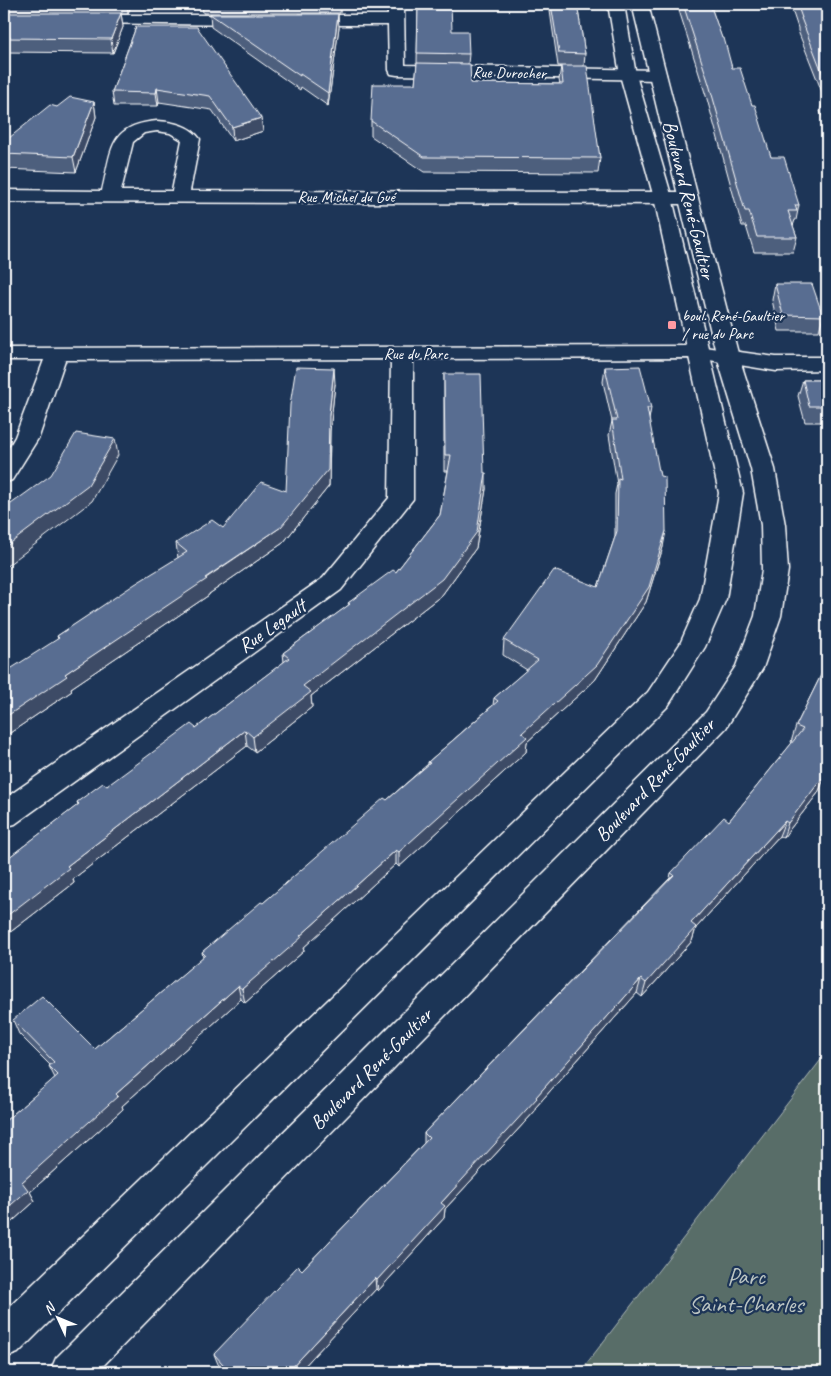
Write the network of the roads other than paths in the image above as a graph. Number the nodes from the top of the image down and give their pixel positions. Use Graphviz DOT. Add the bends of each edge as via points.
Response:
graph roads {
  1 [pos="170,4"];
  2 [pos="616,4"];
  3 [pos="640,4"];
  4 [pos="396,12"];
  5 [pos="70,20"];
  6 [pos="166,20"];
  7 [pos="262,20"];
  8 [pos="281,20"];
  9 [pos="628,75"];
  10 [pos="658,76"];
  11 [pos="4,196"];
  12 [pos="110,196"];
  13 [pos="180,196"];
  14 [pos="676,198"];
  15 [pos="697,352"];
  16 [pos="57,353"];
  17 [pos="4,354"];
  18 [pos="402,354"];
  19 [pos="728,357"];
  20 [pos="827,364"];
  21 [pos="4,475"];
  22 [pos="4,816"];
  23 [pos="4,1338"];
  24 [pos="70,1372"];
  1 -- 6 [label="street"];
  2 -- 9 [label="street, Boulevard René-Gaultier"];
  3 -- 10 [label="street, Boulevard René-Gaultier"];
  4 -- 8 [label="street"];
  4 -- 9 [label="street, Rue Durocher" via="397,70"];
  5 -- 6 [label="street"];
  6 -- 7 [label="street"];
  9 -- 10 [label="street, Rue Durocher"];
  9 -- 14 [label="street, Boulevard René-Gaultier"];
  10 -- 14 [label="street, Boulevard René-Gaultier"];
  11 -- 12 [label="street, Rue Michel du Gué"];
  12 -- 13 [label="street, Rue Michel du Gué"];
  12 -- 13 [label="street" via="128,134 159,126 178,129 191,139"];
  13 -- 14 [label="street, Rue Michel du Gué"];
  14 -- 15 [label="street, Boulevard René-Gaultier"];
  14 -- 19 [label="street, Boulevard René-Gaultier"];
  15 -- 18 [label="street, Rue du Parc"];
  15 -- 19 [label="street, Rue du Parc"];
  15 -- 23 [label="street, Boulevard René-Gaultier" via="731,493 713,599 692,647 658,699"];
  16 -- 17 [label="street, Rue du Parc"];
  16 -- 18 [label="street, Rue du Parc"];
  16 -- 21 [label="street" via="27,437"];
  18 -- 22 [label="street, Rue Legault" via="401,499 332,584"];
  19 -- 20 [label="street, Rue du Parc" via="776,364"];
  19 -- 24 [label="street, Boulevard René-Gaultier" via="763,469 773,525 775,570 768,616 749,668 716,720"];
}
